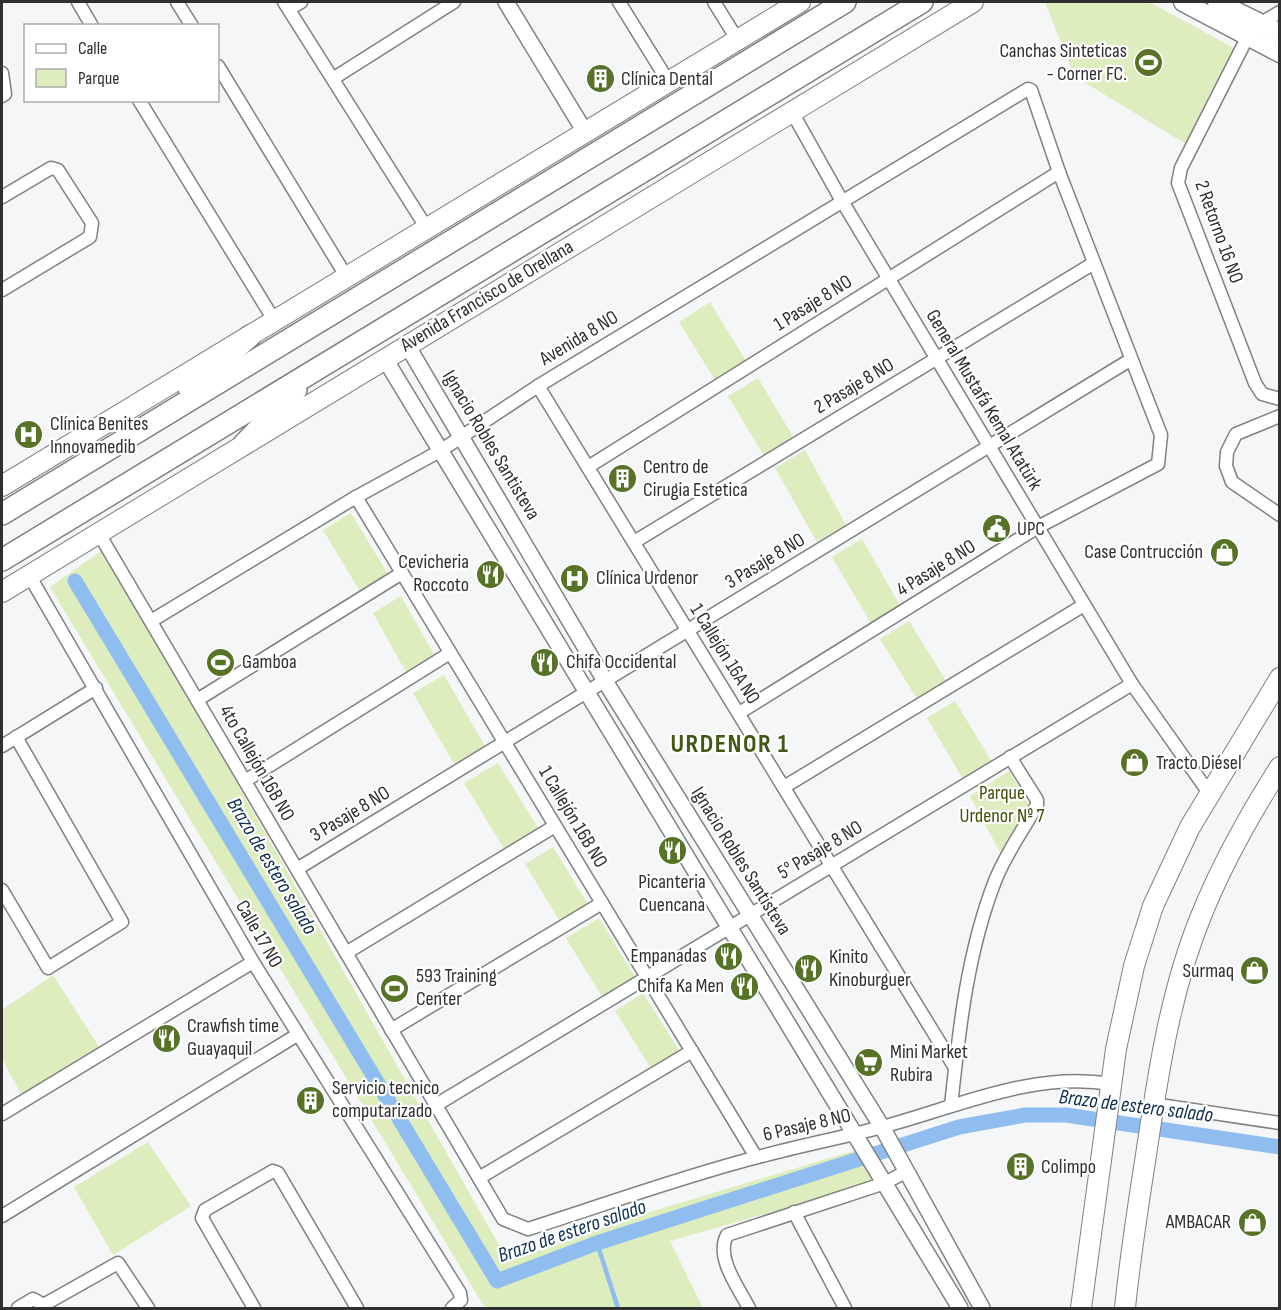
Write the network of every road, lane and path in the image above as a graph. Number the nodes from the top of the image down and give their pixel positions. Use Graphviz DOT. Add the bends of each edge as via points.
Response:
graph roads {
  1 [pos="78,2"];
  2 [pos="177,2"];
  3 [pos="301,2"];
  4 [pos="454,2"];
  5 [pos="506,2"];
  6 [pos="619,2"];
  7 [pos="714,2"];
  8 [pos="800,2"];
  9 [pos="845,2"];
  10 [pos="922,2"];
  11 [pos="930,2"];
  12 [pos="973,2"];
  13 [pos="1183,2"];
  14 [pos="1217,2"];
  15 [pos="286,5"];
  16 [pos="1280,12"];
  17 [pos="1261,23"];
  18 [pos="92,24"];
  19 [pos="191,24"];
  20 [pos="1280,33"];
  21 [pos="1248,36"];
  22 [pos="737,39"];
  23 [pos="901,45"];
  24 [pos="1280,53"];
  25 [pos="219,68"];
  26 [pos="2,73"];
  27 [pos="334,78"];
  28 [pos="668,81"];
  29 [pos="2,96"];
  30 [pos="140,102"];
  31 [pos="792,112"];
  32 [pos="585,132"];
  33 [pos="1059,172"];
  34 [pos="2,197"];
  35 [pos="842,201"];
  36 [pos="426,228"];
  37 [pos="1094,263"];
  38 [pos="346,276"];
  39 [pos="889,279"];
  40 [pos="2,290"];
  41 [pos="274,320"];
  42 [pos="250,336"];
  43 [pos="407,345"];
  44 [pos="936,358"];
  45 [pos="384,359"];
  46 [pos="1130,360"];
  47 [pos="316,368"];
  48 [pos="538,386"];
  49 [pos="1280,399"];
  50 [pos="1280,416"];
  51 [pos="140,430"];
  52 [pos="462,436"];
  53 [pos="244,444"];
  54 [pos="989,446"];
  55 [pos="440,451"];
  56 [pos="588,467"];
  57 [pos="2,486"];
  58 [pos="356,497"];
  59 [pos="2,514"];
  60 [pos="1280,515"];
  61 [pos="1038,527"];
  62 [pos="98,532"];
  63 [pos="634,542"];
  64 [pos="2,560"];
  65 [pos="402,573"];
  66 [pos="29,575"];
  67 [pos="2,592"];
  68 [pos="1084,605"];
  69 [pos="151,621"];
  70 [pos="688,631"];
  71 [pos="450,653"];
  72 [pos="1280,678"];
  73 [pos="605,681"];
  74 [pos="1132,684"];
  75 [pos="96,688"];
  76 [pos="587,692"];
  77 [pos="197,700"];
  78 [pos="739,713"];
  79 [pos="16,737"];
  80 [pos="505,743"];
  81 [pos="2,746"];
  82 [pos="1010,757"];
  83 [pos="1280,767"];
  84 [pos="245,781"];
  85 [pos="784,787"];
  86 [pos="1209,793"];
  87 [pos="555,826"];
  88 [pos="832,865"];
  89 [pos="297,869"];
  90 [pos="2,891"];
  91 [pos="602,903"];
  92 [pos="749,915"];
  93 [pos="729,927"];
  94 [pos="346,953"];
  95 [pos="253,962"];
  96 [pos="647,977"];
  97 [pos="392,1030"];
  98 [pos="297,1035"];
  99 [pos="692,1051"];
  100 [pos="954,1066"];
  101 [pos="1112,1084"];
  102 [pos="436,1105"];
  103 [pos="951,1106"];
  104 [pos="1152,1110"];
  105 [pos="2,1114"];
  106 [pos="1280,1123"];
  107 [pos="884,1131"];
  108 [pos="860,1139"];
  109 [pos="756,1157"];
  110 [pos="905,1168"];
  111 [pos="479,1178"];
  112 [pos="884,1180"];
  113 [pos="794,1212"];
  114 [pos="2,1216"];
  115 [pos="516,1226"];
  116 [pos="44,1307"];
  117 [pos="454,1307"];
  118 [pos="18,1308"];
  119 [pos="148,1308"];
  120 [pos="254,1308"];
  121 [pos="357,1308"];
  122 [pos="749,1308"];
  123 [pos="845,1308"];
  124 [pos="960,1308"];
  125 [pos="982,1308"];
  126 [pos="1081,1308"];
  127 [pos="1125,1308"];
  1 -- 18 [label="street"];
  2 -- 19 [label="street"];
  3 -- 15 [label="street"];
  4 -- 27 [label="street"];
  5 -- 32 [label="street"];
  6 -- 28 [label="street"];
  7 -- 22 [label="street"];
  8 -- 22 [label="main road"];
  9 -- 51 [label="highway"];
  10 -- 47 [label="highway, Avenida Francisco de Orellana"];
  11 -- 23 [label="main road"];
  12 -- 23 [label="main road, Avenida Francisco de Orellana"];
  13 -- 21 [label="main road"];
  14 -- 17 [label="main road"];
  15 -- 27 [label="street"];
  16 -- 17 [label="street"];
  17 -- 20 [label="main road"];
  21 -- 24 [label="main road"];
  21 -- 49 [label="street, 2 Retorno 16 NO" via="1181,168 1178,183 1255,383 1263,394"];
  22 -- 28 [label="main road"];
  23 -- 31 [label="main road, Avenida Francisco de Orellana"];
  25 -- 38 [label="street"];
  26 -- 29 [label="street"];
  27 -- 36 [label="street"];
  28 -- 32 [label="main road"];
  30 -- 41 [label="street"];
  31 -- 35 [label="street, General Mustafá Kemal Atatürk"];
  31 -- 43 [label="main road, Avenida Francisco de Orellana"];
  32 -- 36 [label="main road"];
  33 -- 35 [label="street, Avenida 8 NO" via="1028,89"];
  33 -- 37 [label="street"];
  33 -- 39 [label="street, 1 Pasaje 8 NO"];
  34 -- 40 [label="street" via="51,168 58,170 92,223 90,237"];
  35 -- 39 [label="street, General Mustafá Kemal Atatürk"];
  35 -- 48 [label="street, Avenida 8 NO"];
  36 -- 38 [label="main road"];
  37 -- 44 [label="street, 2 Pasaje 8 NO"];
  37 -- 46 [label="street"];
  38 -- 41 [label="main road"];
  39 -- 44 [label="street, General Mustafá Kemal Atatürk"];
  39 -- 56 [label="street, 1 Pasaje 8 NO"];
  41 -- 42 [label="main road"];
  42 -- 51 [label="highway"];
  42 -- 57 [label="main road"];
  43 -- 45 [label="main road, Avenida Francisco de Orellana"];
  43 -- 52 [label="street, Ignacio Robles Santisteva"];
  44 -- 54 [label="street, General Mustafá Kemal Atatürk"];
  44 -- 63 [label="street, 2 Pasaje 8 NO"];
  45 -- 53 [label="main road, Avenida Francisco de Orellana"];
  45 -- 55 [label="street"];
  46 -- 54 [label="street, 3 Pasaje 8 NO"];
  46 -- 61 [label="street, 4 Pasaje 8 NO" via="1161,435 1158,464"];
  47 -- 53 [label="highway"];
  47 -- 64 [label="highway, Avenida Francisco de Orellana"];
  48 -- 52 [label="street, Avenida 8 NO"];
  48 -- 56 [label="street, 1 Callejón 16A NO"];
  50 -- 60 [label="street" via="1236,434 1227,452 1226,466 1232,482"];
  51 -- 59 [label="highway"];
  52 -- 55 [label="street, Avenida 8 NO"];
  52 -- 73 [label="street, Ignacio Robles Santisteva"];
  53 -- 62 [label="main road, Avenida Francisco de Orellana"];
  54 -- 61 [label="street, General Mustafá Kemal Atatürk"];
  54 -- 70 [label="street, 3 Pasaje 8 NO"];
  55 -- 58 [label="street, Avenida 8 NO"];
  55 -- 76 [label="street"];
  56 -- 63 [label="street, 1 Callejón 16A NO"];
  58 -- 65 [label="street, 1 Callejón 16B NO"];
  58 -- 69 [label="street, Avenida 8 NO"];
  61 -- 68 [label="street, General Mustafá Kemal Atatürk"];
  61 -- 78 [label="street, 4 Pasaje 8 NO"];
  62 -- 66 [label="main road, Avenida Francisco de Orellana"];
  62 -- 69 [label="street, 4to Callejón 16B NO"];
  63 -- 70 [label="street, 1 Callejón 16A NO"];
  65 -- 71 [label="street, 1 Callejón 16B NO"];
  65 -- 77 [label="street"];
  66 -- 67 [label="main road, Avenida Francisco de Orellana"];
  66 -- 75 [label="street, Calle 17 NO"];
  68 -- 74 [label="street, General Mustafá Kemal Atatürk"];
  68 -- 85 [label="street"];
  69 -- 77 [label="street, 4to Callejón 16B NO"];
  70 -- 73 [label="street, 3 Pasaje 8 NO"];
  70 -- 78 [label="street, 1 Callejón 16A NO"];
  71 -- 80 [label="street, 1 Callejón 16B NO"];
  71 -- 84 [label="street"];
  72 -- 86 [label="main road"];
  73 -- 76 [label="street, 3 Pasaje 8 NO"];
  73 -- 92 [label="street, Ignacio Robles Santisteva"];
  74 -- 82 [label="street, 5° Pasaje 8 NO"];
  74 -- 86 [label="street, General Mustafá Kemal Atatürk"];
  75 -- 79 [label="street"];
  75 -- 95 [label="street, Calle 17 NO"];
  76 -- 80 [label="street, 3 Pasaje 8 NO"];
  76 -- 93 [label="street"];
  77 -- 84 [label="street, 4to Callejón 16B NO"];
  78 -- 85 [label="street, 1 Callejón 16A NO"];
  79 -- 81 [label="street"];
  79 -- 90 [label="street" via="122,922 48,968"];
  80 -- 87 [label="street, 1 Callejón 16B NO"];
  80 -- 89 [label="street, 3 Pasaje 8 NO"];
  82 -- 88 [label="street, 5° Pasaje 8 NO"];
  82 -- 100 [label="street" via="1037,805 995,880 975,943"];
  83 -- 104 [label="main road" via="1234,847 1201,916 1163,1045"];
  84 -- 89 [label="street, 4to Callejón 16B NO"];
  85 -- 88 [label="street, 1 Callejón 16A NO"];
  86 -- 101 [label="main road" via="1154,906 1124,1006"];
  87 -- 91 [label="street, 1 Callejón 16B NO"];
  87 -- 94 [label="street"];
  88 -- 92 [label="street, 5° Pasaje 8 NO"];
  88 -- 100 [label="street, 1 Callejón 16A NO"];
  89 -- 94 [label="street, 4to Callejón 16B NO"];
  91 -- 96 [label="street, 1 Callejón 16B NO"];
  91 -- 97 [label="street"];
  92 -- 93 [label="street, 5° Pasaje 8 NO"];
  92 -- 107 [label="street, Ignacio Robles Santisteva"];
  93 -- 96 [label="street, 5° Pasaje 8 NO"];
  93 -- 108 [label="street"];
  94 -- 97 [label="street, 4to Callejón 16B NO"];
  95 -- 98 [label="street, Calle 17 NO"];
  95 -- 105 [label="street"];
  96 -- 99 [label="street, 1 Callejón 16B NO"];
  96 -- 102 [label="street, 5° Pasaje 8 NO"];
  97 -- 102 [label="street, 4to Callejón 16B NO"];
  98 -- 114 [label="street"];
  98 -- 117 [label="street, Calle 17 NO" via="459,1293 460,1300"];
  99 -- 109 [label="street, 1 Callejón 16B NO"];
  99 -- 111 [label="street"];
  100 -- 103 [label="street"];
  101 -- 103 [label="street, 6 Pasaje 8 NO" via="1082,1079 1053,1081"];
  101 -- 126 [label="main road"];
  102 -- 111 [label="street, 4to Callejón 16B NO"];
  103 -- 107 [label="street, 6 Pasaje 8 NO"];
  104 -- 106 [label="street"];
  104 -- 127 [label="main road"];
  107 -- 108 [label="street, 6 Pasaje 8 NO"];
  107 -- 110 [label="street, Ignacio Robles Santisteva"];
  108 -- 109 [label="street, 6 Pasaje 8 NO"];
  108 -- 112 [label="street"];
  109 -- 115 [label="street, 6 Pasaje 8 NO" via="528,1230"];
  110 -- 112 [label="street"];
  110 -- 125 [label="street, Ignacio Robles Santisteva"];
  111 -- 115 [label="street, 4to Callejón 16B NO" via="503,1219"];
  112 -- 113 [label="street"];
  112 -- 124 [label="street"];
  113 -- 122 [label="street" via="726,1235 722,1245 725,1260"];
  113 -- 123 [label="street"];
  116 -- 118 [label="street" via="33,1299"];
  116 -- 119 [label="street" via="118,1263"];
  120 -- 121 [label="street" via="202,1218 205,1210 273,1171 278,1173"];
}
